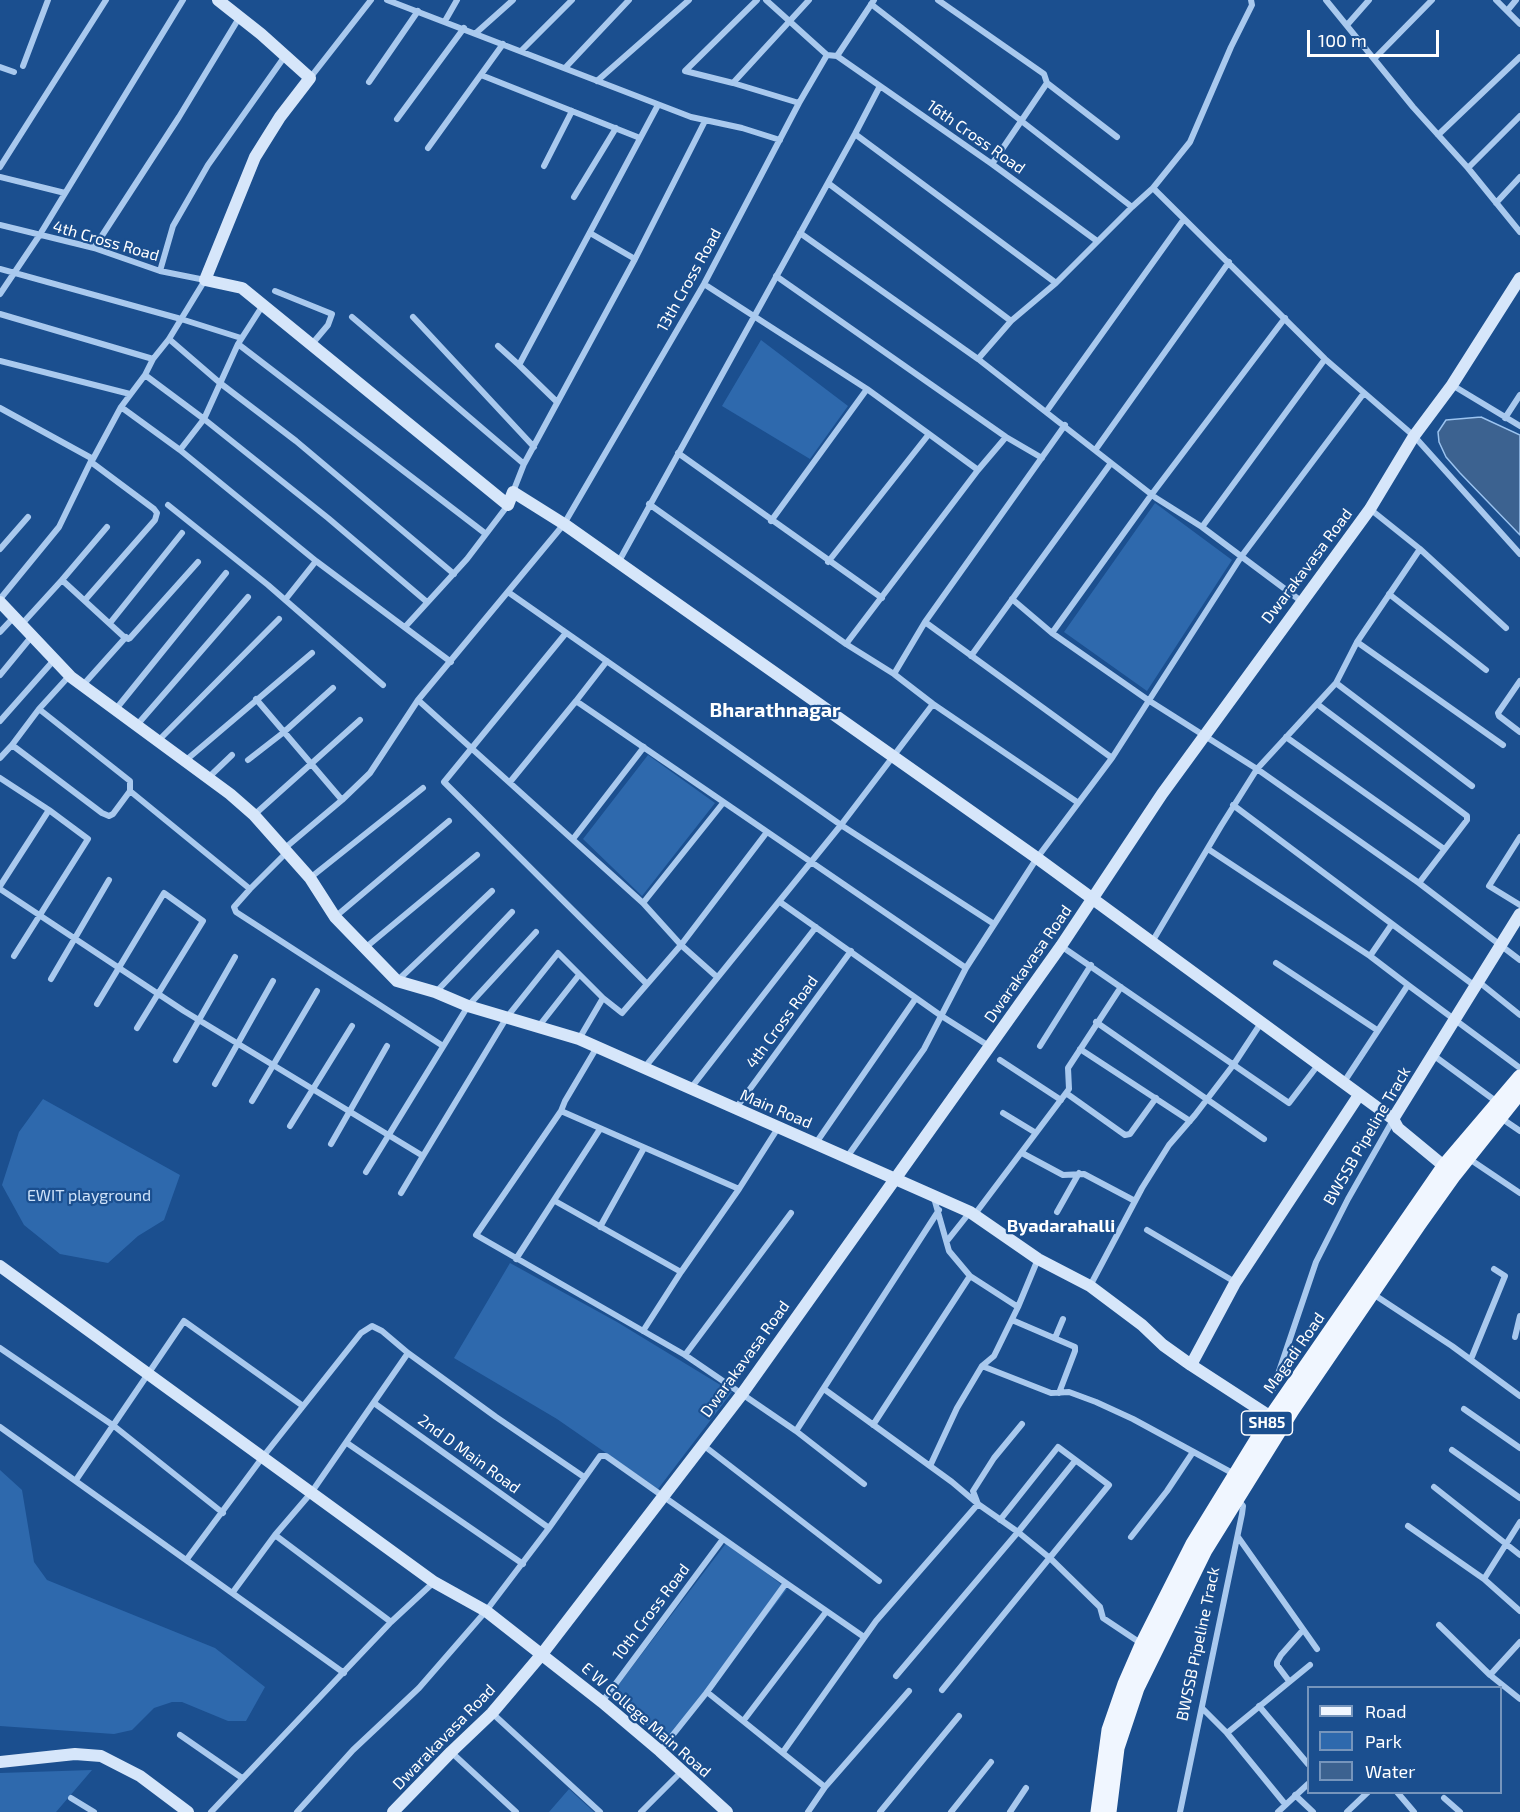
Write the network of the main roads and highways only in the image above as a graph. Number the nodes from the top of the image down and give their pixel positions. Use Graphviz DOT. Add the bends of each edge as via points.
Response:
graph roads {
  1 [pos="1520,1077"];
  2 [pos="1520,1092"];
  3 [pos="1499,1110"];
  4 [pos="1449,1170"];
  5 [pos="1241,1478"];
  6 [pos="1230,1495"];
  7 [pos="1098,1812"];
  8 [pos="1109,1812"];
  1 -- 3 [label="main road, Magadi Road / SH85"];
  2 -- 3 [label="main road, Magadi Road / SH85"];
  3 -- 4 [label="main road, Magadi Road / SH85"];
  3 -- 4 [label="main road, Magadi Road / SH85" via="1468,1158"];
  4 -- 5 [label="main road, Magadi Road / SH85" via="1372,1293"];
  4 -- 5 [label="main road, Magadi Road / SH85" via="1271,1417"];
  5 -- 6 [label="main road, Magadi Road / SH85"];
  6 -- 7 [label="main road, Magadi Road / SH85" via="1193,1544 1125,1684 1109,1730"];
  6 -- 8 [label="main road, Magadi Road / SH85" via="1137,1688 1117,1748"];
}
